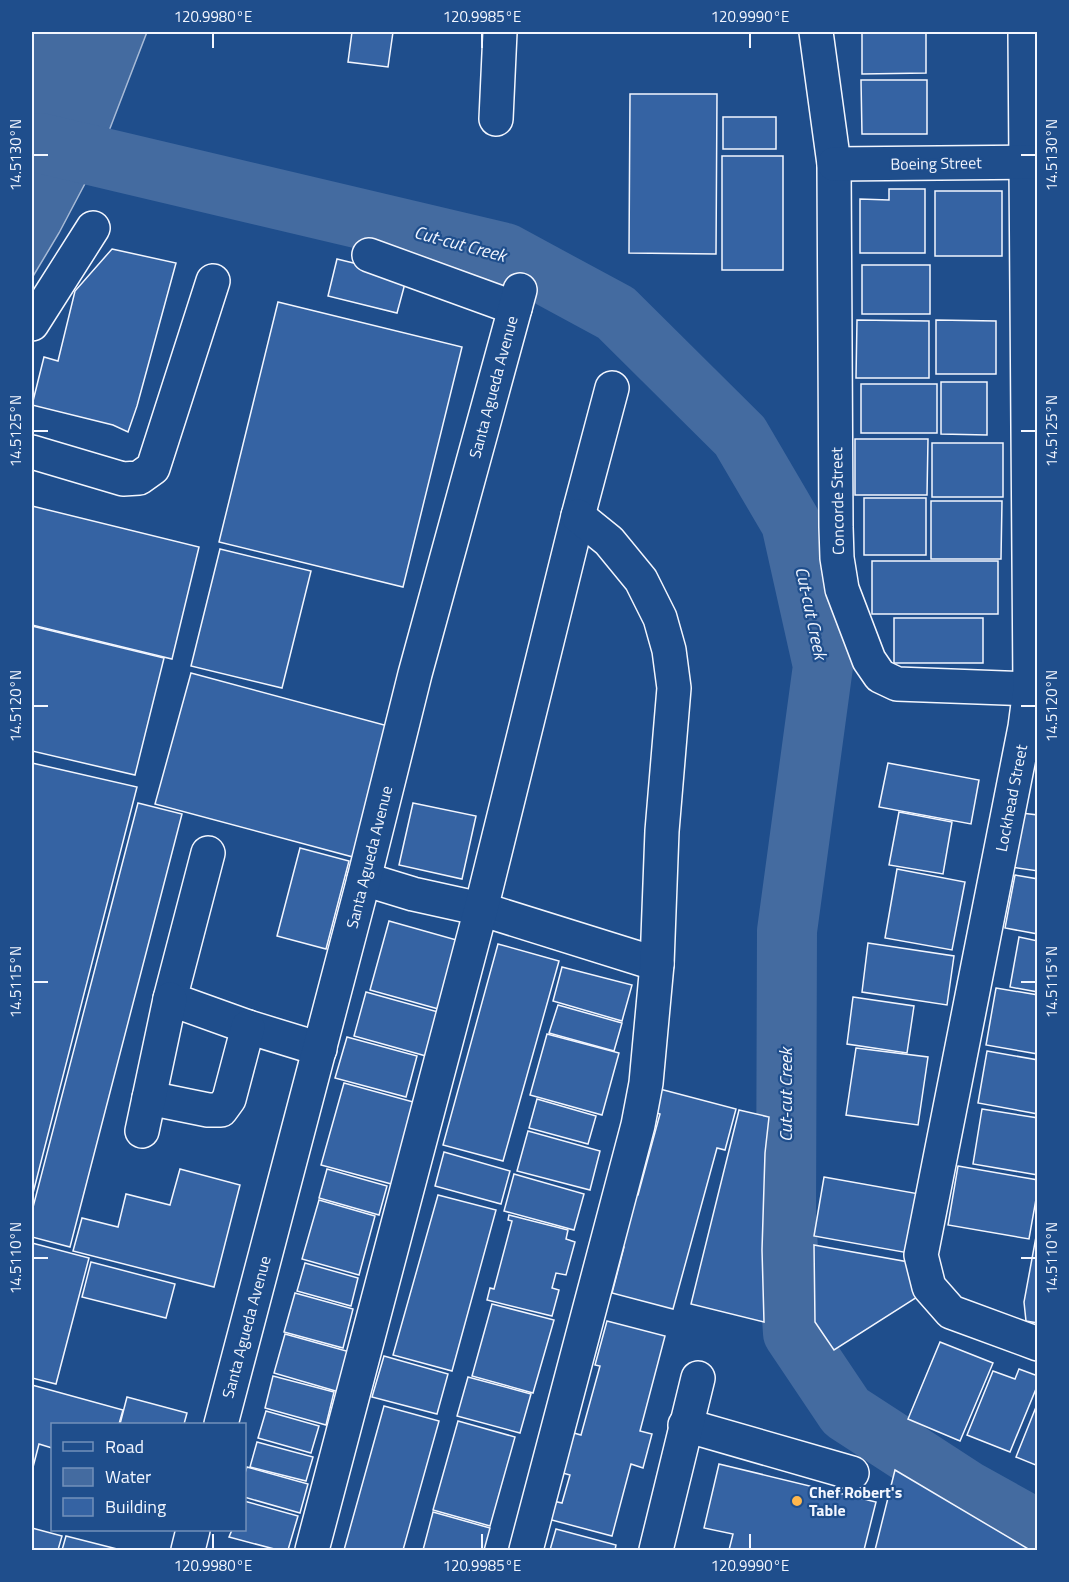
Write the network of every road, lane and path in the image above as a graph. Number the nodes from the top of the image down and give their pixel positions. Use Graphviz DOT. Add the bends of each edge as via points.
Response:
graph roads {
  1 [pos="816,32"];
  2 [pos="1026,32"];
  3 [pos="499,39"];
  4 [pos="496,119"];
  5 [pos="1032,162"];
  6 [pos="834,164"];
  7 [pos="93,228"];
  8 [pos="369,255"];
  9 [pos="213,281"];
  10 [pos="32,324"];
  11 [pos="612,388"];
  12 [pos="32,452"];
  13 [pos="578,516"];
  14 [pos="1030,689"];
  15 [pos="208,853"];
  16 [pos="364,879"];
  17 [pos="481,909"];
  18 [pos="657,964"];
  19 [pos="170,999"];
  20 [pos="248,1027"];
  21 [pos="320,1049"];
  22 [pos="149,1098"];
  23 [pos="142,1131"];
  24 [pos="1038,1344"];
  25 [pos="698,1378"];
  26 [pos="222,1423"];
  27 [pos="685,1425"];
  28 [pos="852,1473"];
  29 [pos="193,1531"];
  30 [pos="188,1551"];
  31 [pos="312,1551"];
  32 [pos="526,1551"];
  33 [pos="656,1551"];
  1 -- 6 [label="street, Concorde Street"];
  2 -- 5 [label="street, Lockhead Street"];
  3 -- 4 [label="street"];
  5 -- 6 [label="street, Boeing Street"];
  5 -- 14 [label="street, Lockhead Street"];
  6 -- 14 [label="street, Concorde Street" via="836,527 842,589 869,660 880,676 897,684"];
  7 -- 10 [label="street"];
  8 -- 16 [label="street, Santa Agueda Avenue" via="517,299"];
  9 -- 12 [label="street" via="153,468 139,478 123,479"];
  11 -- 13 [label="street"];
  13 -- 17 [label="street"];
  13 -- 18 [label="street" via="609,542 641,579 660,618 669,650 674,688 662,831"];
  14 -- 24 [label="street, Lockhead Street" via="921,1255 929,1287 951,1312"];
  15 -- 19 [label="street"];
  16 -- 17 [label="street"];
  16 -- 21 [label="street, Santa Agueda Avenue"];
  17 -- 18 [label="street"];
  17 -- 31 [label="street"];
  18 -- 32 [label="street" via="646,1083 638,1125"];
  19 -- 20 [label="street"];
  19 -- 22 [label="street"];
  20 -- 21 [label="street"];
  20 -- 22 [label="street" via="229,1099 221,1110"];
  21 -- 26 [label="street, Santa Agueda Avenue"];
  22 -- 23 [label="street"];
  25 -- 27 [label="street"];
  27 -- 28 [label="street"];
  27 -- 33 [label="street"];
  29 -- 30 [label="street"];
}
